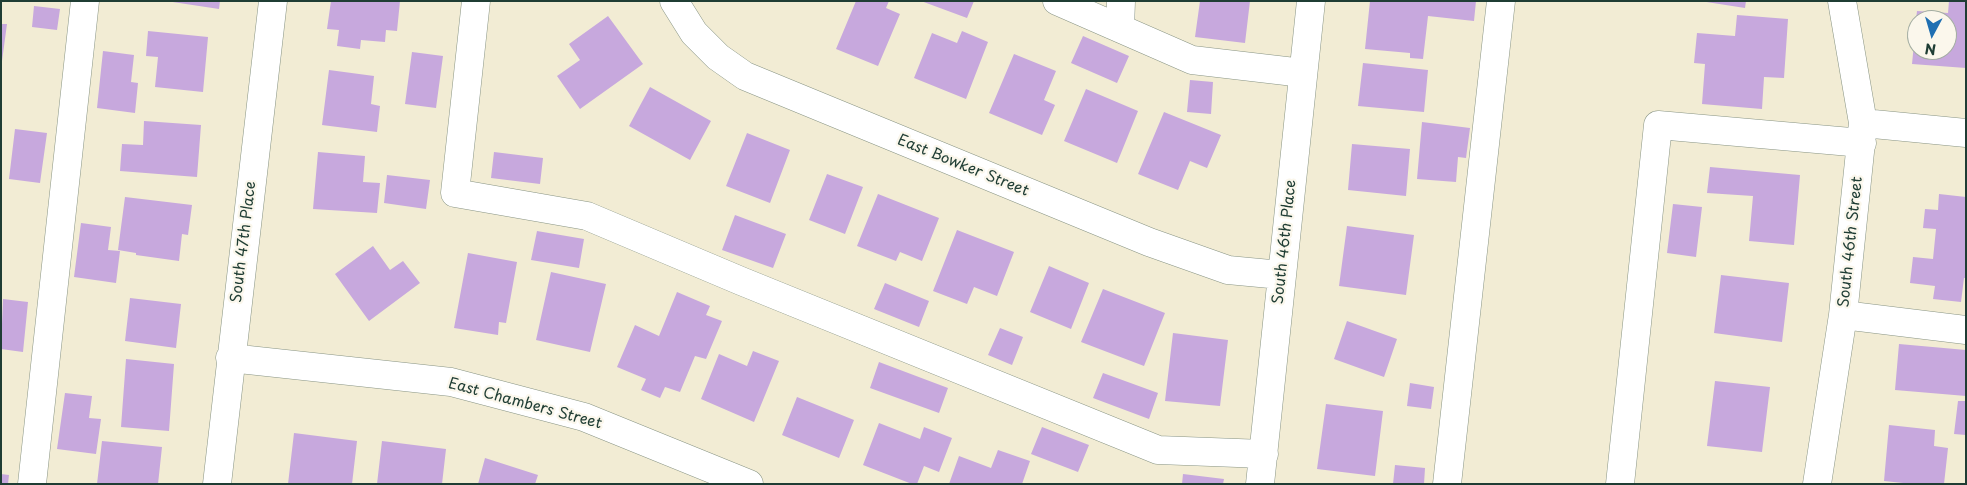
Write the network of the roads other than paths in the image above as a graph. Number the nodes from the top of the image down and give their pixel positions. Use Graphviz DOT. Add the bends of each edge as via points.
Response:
graph roads {
  1 [pos="85,1"];
  2 [pos="273,1"];
  3 [pos="476,1"];
  4 [pos="1057,1"];
  5 [pos="1121,1"];
  6 [pos="1311,1"];
  7 [pos="1501,1"];
  8 [pos="1842,1"];
  9 [pos="674,2"];
  10 [pos="1120,28"];
  11 [pos="1303,73"];
  12 [pos="1863,133"];
  13 [pos="1966,133"];
  14 [pos="1282,275"];
  15 [pos="1843,315"];
  16 [pos="1966,330"];
  17 [pos="230,358"];
  18 [pos="1264,454"];
  19 [pos="32,484"];
  20 [pos="217,484"];
  21 [pos="749,484"];
  22 [pos="1260,484"];
  23 [pos="1447,484"];
  24 [pos="1620,484"];
  25 [pos="1817,484"];
  1 -- 19 [label="street"];
  2 -- 17 [label="street, South 47th Place"];
  3 -- 18 [label="street" via="455,193 587,216 1158,450"];
  4 -- 10 [label="street"];
  5 -- 10 [label="street"];
  6 -- 11 [label="street, South 46th Place"];
  7 -- 23 [label="street"];
  8 -- 12 [label="street, South 46th Street"];
  9 -- 14 [label="street, East Bowker Street" via="694,33 718,57 745,76 1149,242 1228,270"];
  10 -- 11 [label="street" via="1192,60"];
  11 -- 14 [label="street, South 46th Place"];
  12 -- 13 [label="street"];
  12 -- 15 [label="street, South 46th Street"];
  12 -- 24 [label="street" via="1658,125"];
  14 -- 18 [label="street, South 46th Place"];
  15 -- 16 [label="street"];
  15 -- 25 [label="street, South 46th Street"];
  17 -- 20 [label="street, South 47th Place"];
  17 -- 21 [label="street, East Chambers Street" via="451,382 584,417"];
  18 -- 22 [label="street, South 46th Place"];
}
